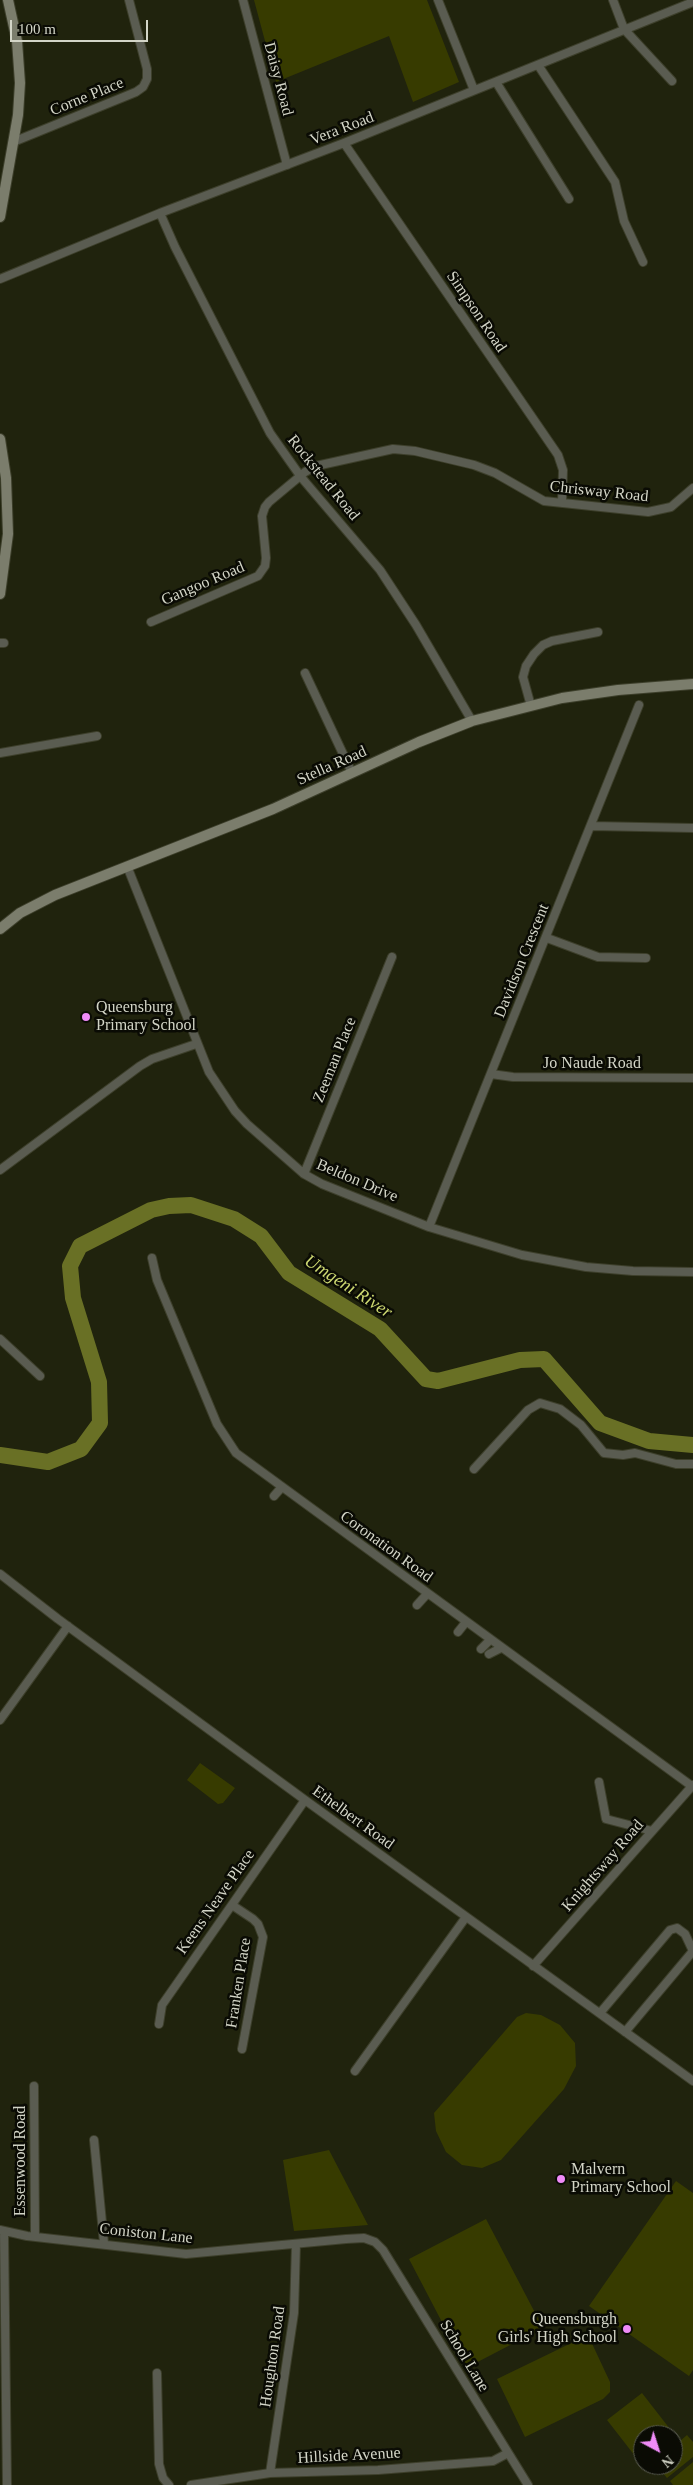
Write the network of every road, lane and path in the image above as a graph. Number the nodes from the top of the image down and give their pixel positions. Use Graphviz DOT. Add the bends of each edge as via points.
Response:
graph roads {
  1 [pos="8,0"];
  2 [pos="129,0"];
  3 [pos="243,0"];
  4 [pos="438,0"];
  5 [pos="613,0"];
  6 [pos="693,2"];
  7 [pos="624,29"];
  8 [pos="538,65"];
  9 [pos="672,81"];
  10 [pos="496,82"];
  11 [pos="474,90"];
  12 [pos="13,142"];
  13 [pos="344,144"];
  14 [pos="287,165"];
  15 [pos="569,199"];
  16 [pos="160,213"];
  17 [pos="0,217"];
  18 [pos="643,262"];
  19 [pos="0,279"];
  20 [pos="0,439"];
  21 [pos="300,477"];
  22 [pos="693,488"];
  23 [pos="562,502"];
  24 [pos="0,594"];
  25 [pos="151,622"];
  26 [pos="598,632"];
  27 [pos="305,672"];
  28 [pos="693,684"];
  29 [pos="531,706"];
  30 [pos="639,706"];
  31 [pos="472,721"];
  32 [pos="97,736"];
  33 [pos="0,753"];
  34 [pos="352,773"];
  35 [pos="591,826"];
  36 [pos="693,828"];
  37 [pos="127,866"];
  38 [pos="0,929"];
  39 [pos="547,938"];
  40 [pos="392,957"];
  41 [pos="646,958"];
  42 [pos="196,1044"];
  43 [pos="490,1074"];
  44 [pos="693,1078"];
  45 [pos="0,1170"];
  46 [pos="304,1174"];
  47 [pos="430,1227"];
  48 [pos="152,1258"];
  49 [pos="693,1272"];
  50 [pos="0,1339"];
  51 [pos="40,1376"];
  52 [pos="693,1464"];
  53 [pos="474,1469"];
  54 [pos="281,1488"];
  55 [pos="274,1496"];
  56 [pos="0,1574"];
  57 [pos="427,1594"];
  58 [pos="417,1605"];
  59 [pos="466,1622"];
  60 [pos="68,1626"];
  61 [pos="458,1632"];
  62 [pos="490,1640"];
  63 [pos="501,1648"];
  64 [pos="481,1649"];
  65 [pos="489,1654"];
  66 [pos="0,1720"];
  67 [pos="599,1782"];
  68 [pos="693,1786"];
  69 [pos="305,1800"];
  70 [pos="652,1831"];
  71 [pos="232,1905"];
  72 [pos="466,1917"];
  73 [pos="693,1951"];
  74 [pos="533,1966"];
  75 [pos="600,2014"];
  76 [pos="159,2024"];
  77 [pos="625,2032"];
  78 [pos="242,2049"];
  79 [pos="354,2071"];
  80 [pos="693,2081"];
  81 [pos="34,2086"];
  82 [pos="94,2140"];
  83 [pos="2,2230"];
  84 [pos="35,2236"];
  85 [pos="375,2242"];
  86 [pos="104,2243"];
  87 [pos="296,2244"];
  88 [pos="2,2308"];
  89 [pos="157,2373"];
  90 [pos="508,2453"];
  91 [pos="270,2473"];
  92 [pos="210,2483"];
  93 [pos="7,2485"];
  94 [pos="169,2485"];
  95 [pos="191,2485"];
  96 [pos="528,2485"];
  1 -- 12 [label="main road" via="20,63 18,115"];
  2 -- 12 [label="street, Corne Place" via="147,69 143,87"];
  3 -- 14 [label="street, Daisy Road"];
  4 -- 11 [label="street"];
  5 -- 7 [label="street"];
  6 -- 7 [label="street, Vera Road"];
  7 -- 8 [label="street, Vera Road"];
  7 -- 9 [label="street"];
  8 -- 10 [label="street, Vera Road"];
  8 -- 18 [label="street" via="614,182 624,221"];
  10 -- 11 [label="street, Vera Road"];
  10 -- 15 [label="street"];
  11 -- 13 [label="street, Vera Road"];
  12 -- 17 [label="main road"];
  13 -- 14 [label="street, Vera Road"];
  13 -- 23 [label="street, Simpson Road" via="558,455 563,470"];
  14 -- 16 [label="street, Vera Road"];
  16 -- 19 [label="street, Vera Road"];
  16 -- 21 [label="street, Rockstead Road" via="270,433"];
  20 -- 24 [label="main road" via="6,478 8,534"];
  21 -- 23 [label="street, Chrisway Road" via="316,466 403,449 474,465 495,473 536,498"];
  21 -- 25 [label="street, Gangoo Road" via="265,507 262,516 266,558 258,576"];
  21 -- 31 [label="street, Rockstead Road" via="380,570"];
  22 -- 23 [label="street, Chrisway Road" via="671,507 657,512"];
  26 -- 29 [label="street" via="552,641 534,654 523,677"];
  27 -- 34 [label="street"];
  28 -- 29 [label="main road, Stella Road" via="604,692"];
  29 -- 31 [label="main road, Stella Road"];
  30 -- 35 [label="street, Davidson Crescent"];
  31 -- 34 [label="main road, Stella Road"];
  32 -- 33 [label="street"];
  34 -- 37 [label="main road, Stella Road" via="273,809"];
  35 -- 36 [label="street"];
  35 -- 39 [label="street, Davidson Crescent"];
  37 -- 38 [label="main road, Stella Road" via="37,904"];
  37 -- 42 [label="street, Beldon Drive"];
  39 -- 41 [label="street" via="598,957"];
  39 -- 43 [label="street, Davidson Crescent"];
  40 -- 46 [label="street, Zeeman Place"];
  42 -- 45 [label="street" via="140,1066"];
  42 -- 46 [label="street, Beldon Drive" via="209,1072 234,1111"];
  43 -- 44 [label="street, Jo Naude Road" via="513,1078"];
  43 -- 47 [label="street, Davidson Crescent"];
  46 -- 47 [label="street, Beldon Drive"];
  47 -- 49 [label="street, Beldon Drive" via="522,1255 586,1267"];
  48 -- 54 [label="street, Coronation Road" via="157,1280 217,1424 236,1453"];
  50 -- 51 [label="street"];
  52 -- 53 [label="street" via="676,1464 635,1453 610,1455 560,1409 540,1403 528,1410"];
  54 -- 55 [label="street"];
  54 -- 57 [label="street, Coronation Road"];
  56 -- 60 [label="street, Ethelbert Road"];
  57 -- 58 [label="street"];
  57 -- 59 [label="street, Coronation Road"];
  59 -- 61 [label="street"];
  59 -- 62 [label="street, Coronation Road"];
  60 -- 66 [label="street"];
  60 -- 69 [label="street, Ethelbert Road"];
  62 -- 63 [label="street, Coronation Road"];
  62 -- 64 [label="street"];
  63 -- 65 [label="street"];
  63 -- 68 [label="street, Coronation Road"];
  67 -- 70 [label="street" via="606,1818"];
  68 -- 70 [label="street, Knightsway Road"];
  69 -- 71 [label="street, Keens Neave Place"];
  69 -- 72 [label="street, Ethelbert Road"];
  70 -- 74 [label="street, Knightsway Road"];
  71 -- 76 [label="street, Keens Neave Place" via="162,2005"];
  71 -- 78 [label="street, Franken Place" via="258,1924 262,1937"];
  72 -- 74 [label="street, Ethelbert Road"];
  72 -- 79 [label="street"];
  73 -- 75 [label="street" via="681,1930 670,1930"];
  73 -- 77 [label="street"];
  74 -- 75 [label="street, Ethelbert Road"];
  75 -- 77 [label="street, Ethelbert Road"];
  77 -- 80 [label="street, Ethelbert Road"];
  81 -- 84 [label="street, Essenwood Road"];
  82 -- 86 [label="street"];
  83 -- 84 [label="street, Coniston Lane"];
  83 -- 88 [label="street"];
  84 -- 86 [label="street, Coniston Lane"];
  85 -- 87 [label="street, Coniston Lane" via="364,2238"];
  85 -- 90 [label="street, School Lane" via="383,2250"];
  86 -- 87 [label="street, Coniston Lane" via="186,2254"];
  87 -- 91 [label="street, Houghton Road" via="294,2313"];
  88 -- 93 [label="street"];
  89 -- 94 [label="street" via="159,2464"];
  90 -- 91 [label="street, Hillside Avenue" via="493,2461 378,2470"];
  90 -- 96 [label="street, School Lane"];
  91 -- 92 [label="street, Hillside Avenue"];
  92 -- 95 [label="street, Hillside Avenue"];
}
